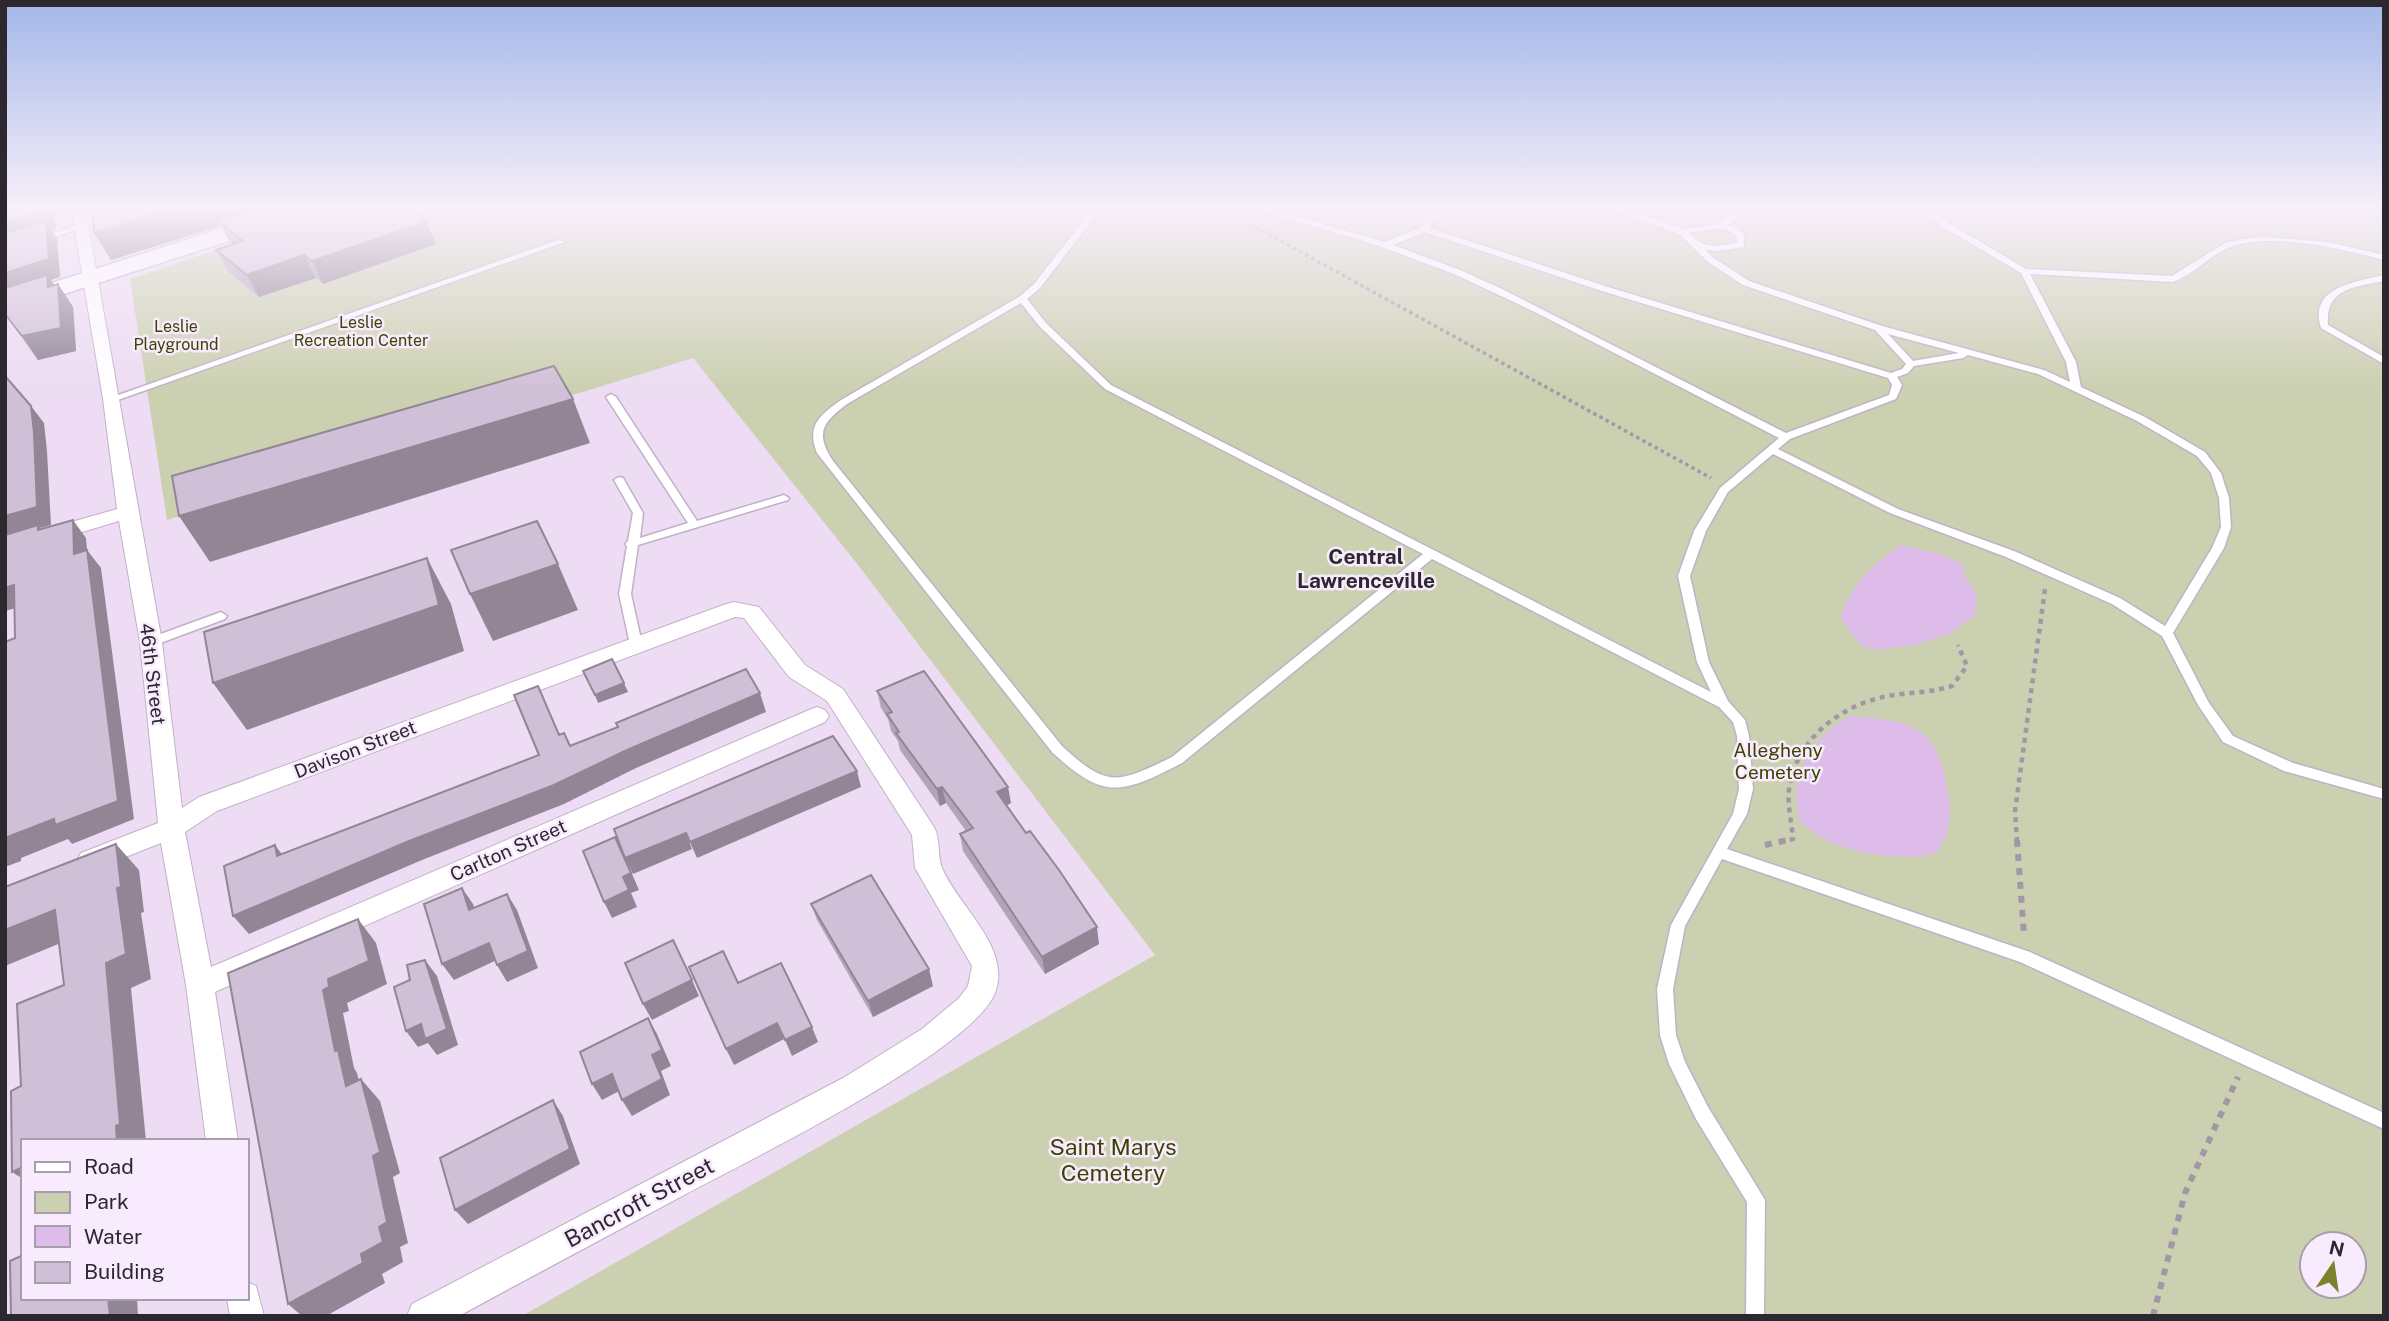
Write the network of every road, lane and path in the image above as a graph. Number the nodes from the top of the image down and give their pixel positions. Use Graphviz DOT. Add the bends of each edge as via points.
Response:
graph roads {
  1 [pos="90,269"];
  2 [pos="118,269"];
  3 [pos="485,269"];
  4 [pos="1050,269"];
  5 [pos="1330,269"];
  6 [pos="1442,269"];
  7 [pos="1543,269"];
  8 [pos="1724,269"];
  9 [pos="2020,269"];
  10 [pos="2195,269"];
  11 [pos="2024,271"];
  12 [pos="92,277"];
  13 [pos="2384,278"];
  14 [pos="1022,299"];
  15 [pos="5,306"];
  16 [pos="1877,328"];
  17 [pos="1967,354"];
  18 [pos="2384,361"];
  19 [pos="1911,364"];
  20 [pos="1891,376"];
  21 [pos="2076,388"];
  22 [pos="611,397"];
  23 [pos="112,399"];
  24 [pos="1786,438"];
  25 [pos="1773,450"];
  26 [pos="619,480"];
  27 [pos="1724,491"];
  28 [pos="784,498"];
  29 [pos="127,512"];
  30 [pos="694,525"];
  31 [pos="631,544"];
  32 [pos="5,548"];
  33 [pos="1432,553"];
  34 [pos="2047,570"];
  35 [pos="710,615"];
  36 [pos="221,616"];
  37 [pos="2167,633"];
  38 [pos="151,642"];
  39 [pos="636,644"];
  40 [pos="1958,645"];
  41 [pos="1723,704"];
  42 [pos="817,716"];
  43 [pos="2384,794"];
  44 [pos="171,828"];
  45 [pos="1719,852"];
  46 [pos="66,869"];
  47 [pos="2025,957"];
  48 [pos="200,985"];
  49 [pos="2246,1058"];
  50 [pos="2384,1121"];
  51 [pos="222,1139"];
  52 [pos="424,1316"];
  53 [pos="1755,1316"];
  54 [pos="2153,1316"];
  1 -- 12 [label="street, 46th Street"];
  2 -- 12 [label="main road"];
  3 -- 23 [label="lane"];
  4 -- 14 [label="lane"];
  5 -- 27 [label="path" via="1716,481"];
  6 -- 24 [label="lane" via="1517,300"];
  7 -- 20 [label="lane"];
  8 -- 16 [label="lane" via="1746,283"];
  9 -- 11 [label="lane"];
  10 -- 11 [label="lane" via="2173,279 2143,280"];
  11 -- 21 [label="lane" via="2071,362"];
  12 -- 15 [label="main road"];
  12 -- 23 [label="street, 46th Street"];
  13 -- 18 [label="lane" via="2336,291 2320,312 2324,326"];
  14 -- 33 [label="lane" via="1108,387"];
  14 -- 33 [label="lane" via="844,402 818,427 816,440 829,463 1057,749 1082,771 1100,782 1130,784 1177,760"];
  16 -- 17 [label="lane"];
  16 -- 19 [label="lane"];
  17 -- 19 [label="lane"];
  17 -- 21 [label="lane" via="2041,372"];
  19 -- 20 [label="lane"];
  20 -- 24 [label="lane" via="1897,385 1893,397"];
  21 -- 37 [label="lane" via="2181,439 2216,473 2226,527"];
  22 -- 30 [label="lane"];
  23 -- 29 [label="street, 46th Street"];
  24 -- 25 [label="lane"];
  25 -- 27 [label="lane"];
  25 -- 34 [label="lane" via="1894,511"];
  26 -- 31 [label="lane" via="638,513"];
  27 -- 41 [label="lane" via="1700,531 1684,576 1703,662"];
  28 -- 30 [label="lane"];
  29 -- 32 [label="street"];
  29 -- 38 [label="street, 46th Street"];
  30 -- 31 [label="lane"];
  31 -- 39 [label="lane" via="625,594"];
  33 -- 41 [label="lane"];
  34 -- 37 [label="lane" via="2116,601"];
  34 -- 47 [label="path" via="2015,811"];
  35 -- 39 [label="street, Davison Street"];
  35 -- 52 [label="street, Bancroft Street" via="734,609 751,612 797,671 835,695 925,834 928,868 986,965 982,990 932,1038 854,1088"];
  36 -- 38 [label="lane"];
  37 -- 43 [label="lane" via="2204,705 2228,739 2289,766"];
  38 -- 44 [label="street, 46th Street"];
  39 -- 44 [label="street, Davison Street" via="208,804"];
  40 -- 45 [label="path" via="1966,666 1952,686 1887,696 1846,709 1832,718 1799,756 1788,793 1794,839"];
  41 -- 45 [label="lane" via="1738,720 1743,736 1746,789 1740,814"];
  42 -- 48 [label="street, Carlton Street"];
  44 -- 46 [label="street, Davison Street"];
  44 -- 48 [label="street, 46th Street"];
  45 -- 47 [label="lane"];
  45 -- 53 [label="lane" via="1678,925 1665,989 1668,1035 1676,1064 1702,1113 1756,1200"];
  47 -- 49 [label="lane"];
  48 -- 51 [label="street, 46th Street"];
  49 -- 50 [label="lane"];
  49 -- 54 [label="path" via="2185,1193"];
}
